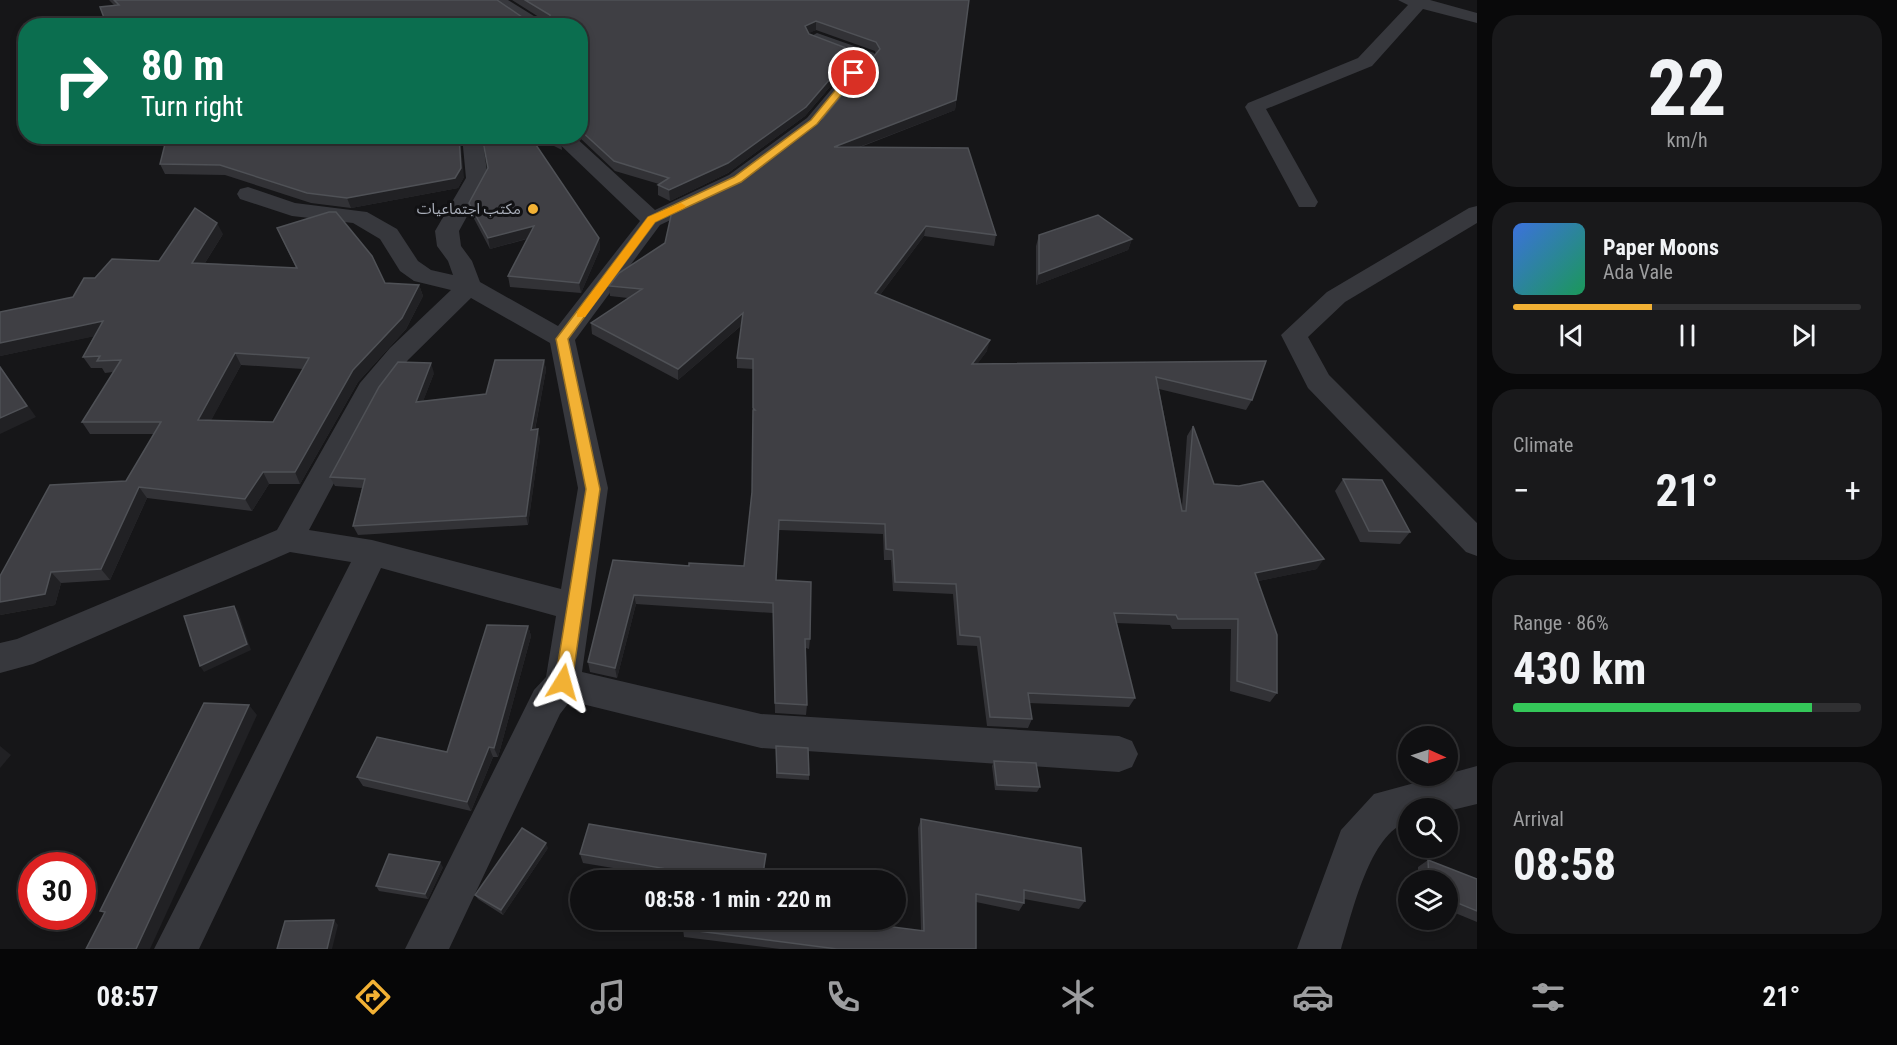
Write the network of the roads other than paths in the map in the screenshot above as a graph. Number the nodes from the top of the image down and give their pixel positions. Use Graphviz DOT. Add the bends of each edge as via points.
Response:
graph roads {
  1 [pos="496,0"];
  2 [pos="1415,1"];
  3 [pos="528,18"];
  4 [pos="1477,18"];
  5 [pos="814,37"];
  6 [pos="473,144"];
  7 [pos="570,144"];
  8 [pos="248,194"];
  9 [pos="1307,202"];
  10 [pos="1477,213"];
  11 [pos="652,220"];
  12 [pos="469,286"];
  13 [pos="562,339"];
  14 [pos="288,539"];
  15 [pos="1477,543"];
  16 [pos="372,553"];
  17 [pos="574,607"];
  18 [pos="0,658"];
  19 [pos="563,682"];
  20 [pos="1119,754"];
  21 [pos="1477,785"];
  22 [pos="176,949"];
  23 [pos="427,949"];
  24 [pos="1319,949"];
  1 -- 3 [label="street"];
  2 -- 4 [label="street"];
  2 -- 9 [label="street" via="1365,62 1255,107"];
  5 -- 11 [label="street" via="868,57 814,122 795,137 737,180"];
  6 -- 12 [label="street" via="477,178 447,231 448,246 460,261"];
  7 -- 11 [label="street"];
  8 -- 12 [label="street" via="292,209 359,217 389,234 409,266 423,276"];
  10 -- 15 [label="street" via="1336,297 1294,335 1318,381"];
  11 -- 13 [label="street"];
  12 -- 13 [label="street"];
  12 -- 14 [label="street" via="399,354 370,390"];
  13 -- 17 [label="street" via="593,489"];
  14 -- 16 [label="street"];
  14 -- 18 [label="street" via="21,653"];
  16 -- 17 [label="street"];
  16 -- 22 [label="street"];
  17 -- 19 [label="street"];
  19 -- 20 [label="street" via="760,731"];
  19 -- 23 [label="street" via="547,702"];
  21 -- 24 [label="street" via="1388,808 1355,844"];
}
